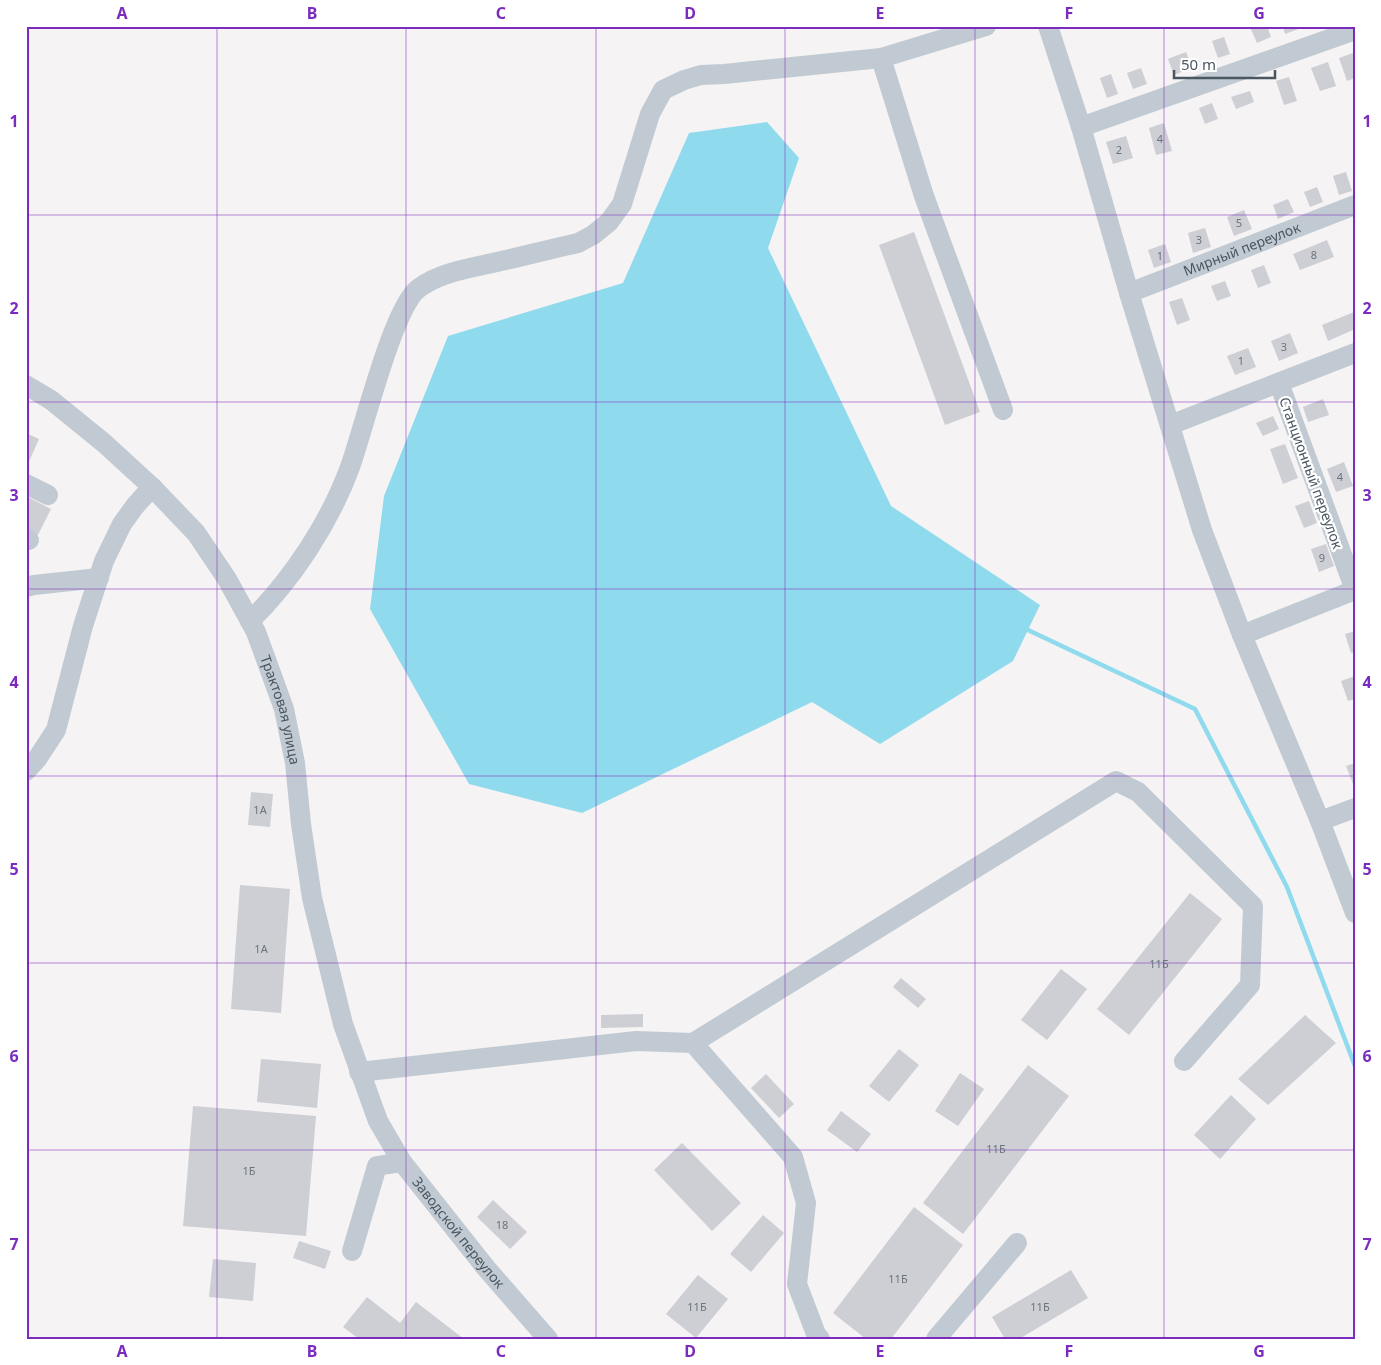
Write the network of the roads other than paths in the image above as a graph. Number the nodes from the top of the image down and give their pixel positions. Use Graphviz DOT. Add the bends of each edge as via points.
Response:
graph roads {
  1 [pos="986,26"];
  2 [pos="1048,26"];
  3 [pos="961,30"];
  4 [pos="1355,30"];
  5 [pos="881,58"];
  6 [pos="1081,128"];
  7 [pos="1355,205"];
  8 [pos="1129,293"];
  9 [pos="1355,353"];
  10 [pos="1279,383"];
  11 [pos="26,385"];
  12 [pos="1003,410"];
  13 [pos="1170,425"];
  14 [pos="26,484"];
  15 [pos="152,486"];
  16 [pos="48,495"];
  17 [pos="99,578"];
  18 [pos="26,587"];
  19 [pos="1355,590"];
  20 [pos="250,621"];
  21 [pos="1242,635"];
  22 [pos="26,771"];
  23 [pos="1355,808"];
  24 [pos="1320,821"];
  25 [pos="1355,914"];
  26 [pos="693,1043"];
  27 [pos="1184,1061"];
  28 [pos="359,1072"];
  29 [pos="378,1121"];
  30 [pos="402,1162"];
  31 [pos="1017,1243"];
  32 [pos="352,1251"];
  33 [pos="548,1339"];
  34 [pos="820,1339"];
  35 [pos="936,1339"];
  1 -- 3 [label="street"];
  2 -- 6 [label="street"];
  3 -- 5 [label="street"];
  4 -- 6 [label="street"];
  5 -- 12 [label="street" via="924,196"];
  5 -- 20 [label="street" via="701,75 663,90 650,114 622,204 609,222 593,235 578,243 456,271 417,289 394,329 350,467 328,516 285,583"];
  6 -- 8 [label="street"];
  7 -- 8 [label="street, Мирный переулок"];
  8 -- 13 [label="street"];
  9 -- 10 [label="street"];
  10 -- 13 [label="street"];
  10 -- 19 [label="street, Станционный переулок"];
  11 -- 15 [label="street, Трактовая улица" via="51,400"];
  13 -- 21 [label="street" via="1202,530"];
  14 -- 16 [label="street"];
  15 -- 17 [label="street" via="122,524"];
  15 -- 20 [label="street, Трактовая улица" via="196,533"];
  17 -- 18 [label="street"];
  17 -- 22 [label="street" via="56,730"];
  19 -- 21 [label="street"];
  20 -- 28 [label="street, Трактовая улица" via="284,709 295,763 312,898"];
  21 -- 24 [label="street"];
  23 -- 24 [label="street"];
  24 -- 25 [label="street"];
  26 -- 27 [label="street" via="1116,781 1138,792 1253,906 1250,986"];
  26 -- 28 [label="street" via="636,1041"];
  26 -- 34 [label="street" via="793,1157 806,1203 797,1284"];
  28 -- 29 [label="street, Трактовая улица"];
  29 -- 30 [label="street, Заводской переулок"];
  30 -- 32 [label="street" via="378,1166"];
  30 -- 33 [label="street, Заводской переулок" via="486,1268"];
  31 -- 35 [label="street"];
}
